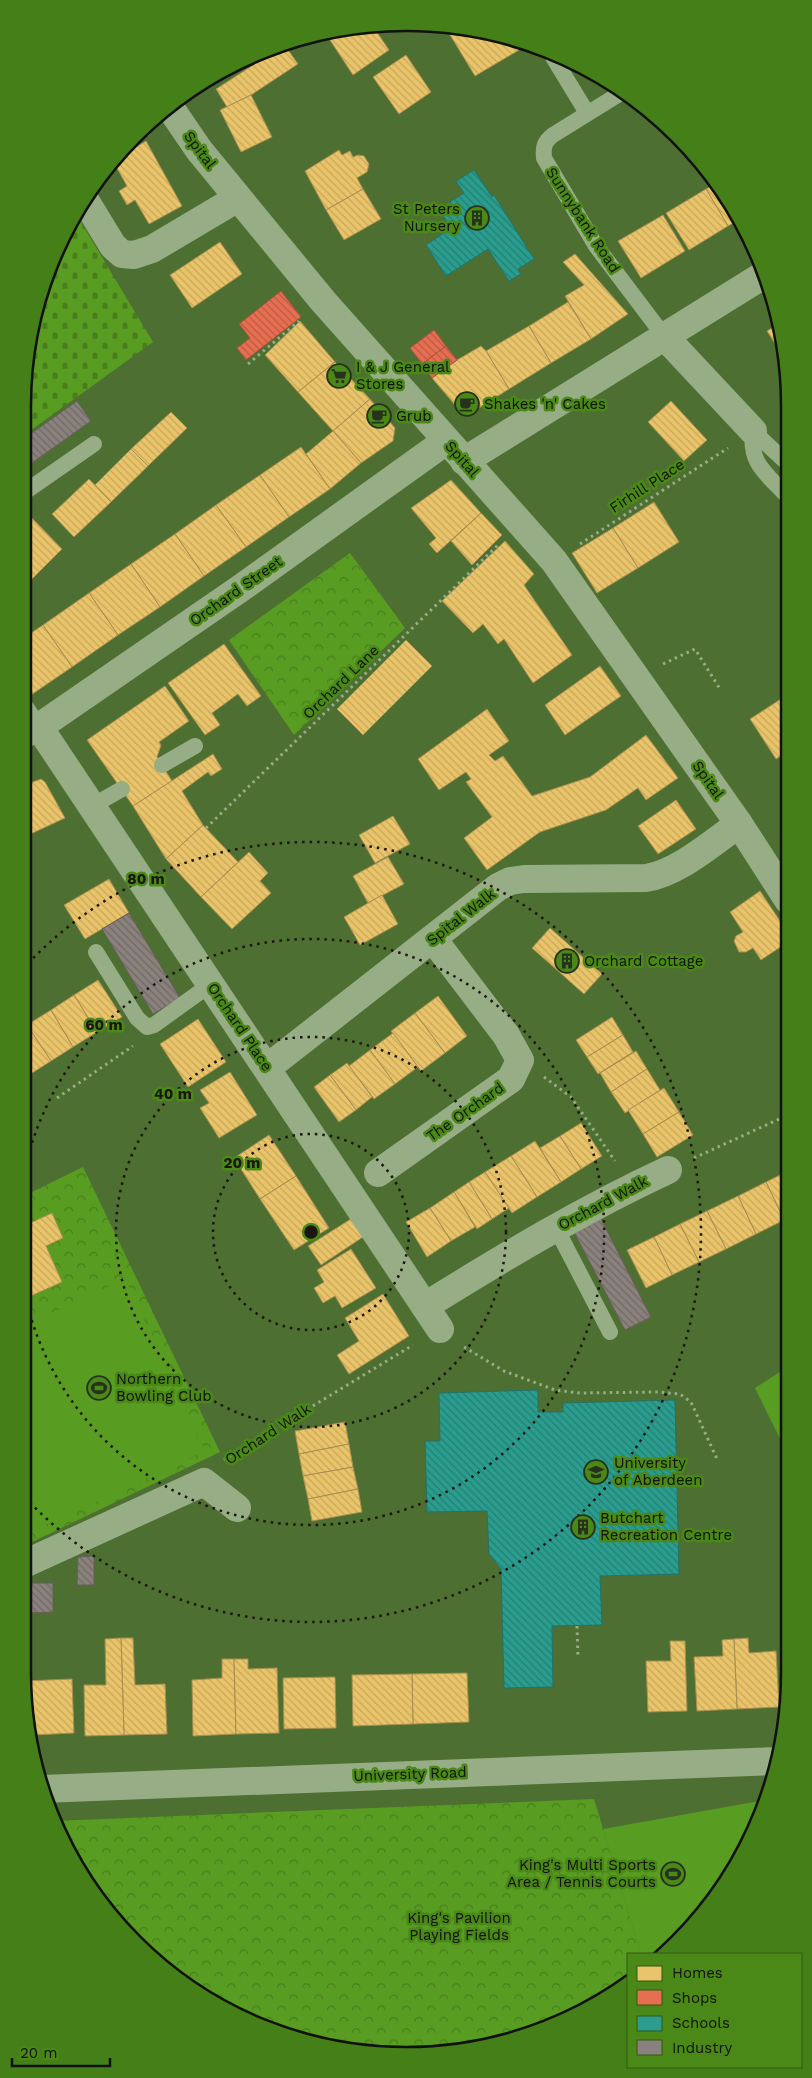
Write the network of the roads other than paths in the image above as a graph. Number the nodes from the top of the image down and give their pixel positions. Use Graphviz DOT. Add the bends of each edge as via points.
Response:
graph roads {
  1 [pos="557,63"];
  2 [pos="616,96"];
  3 [pos="173,113"];
  4 [pos="587,114"];
  5 [pos="238,198"];
  6 [pos="88,207"];
  7 [pos="758,278"];
  8 [pos="664,336"];
  9 [pos="753,431"];
  10 [pos="446,441"];
  11 [pos="94,444"];
  12 [pos="781,457"];
  13 [pos="464,461"];
  14 [pos="31,488"];
  15 [pos="781,490"];
  16 [pos="31,731"];
  17 [pos="195,746"];
  18 [pos="162,766"];
  19 [pos="122,789"];
  20 [pos="92,806"];
  21 [pos="739,824"];
  22 [pos="781,889"];
  23 [pos="433,939"];
  24 [pos="96,952"];
  25 [pos="212,984"];
  26 [pos="267,1068"];
  27 [pos="668,1170"];
  28 [pos="378,1173"];
  29 [pos="556,1228"];
  30 [pos="425,1306"];
  31 [pos="440,1329"];
  32 [pos="610,1332"];
  33 [pos="237,1508"];
  34 [pos="31,1561"];
  35 [pos="770,1761"];
  36 [pos="50,1789"];
  1 -- 4 [label="lane"];
  2 -- 4 [label="lane, Sunnybank Road"];
  3 -- 5 [label="street, Spital"];
  4 -- 8 [label="lane, Sunnybank Road" via="545,141 544,158 596,246"];
  5 -- 6 [label="street" via="152,249 134,256 122,254 113,246"];
  5 -- 10 [label="street, Spital"];
  7 -- 8 [label="street"];
  8 -- 9 [label="street, Sunnybank Road"];
  8 -- 13 [label="street"];
  9 -- 12 [label="lane"];
  9 -- 15 [label="lane" via="751,444 755,460"];
  10 -- 13 [label="street, Spital"];
  10 -- 16 [label="street, Orchard Street" via="241,588"];
  11 -- 14 [label="lane"];
  13 -- 21 [label="street, Spital" via="554,561"];
  16 -- 20 [label="street, Orchard Place"];
  17 -- 18 [label="lane"];
  19 -- 20 [label="lane"];
  20 -- 25 [label="street, Orchard Place"];
  21 -- 22 [label="street, Spital"];
  21 -- 23 [label="street, Spital Walk" via="659,876 510,881"];
  23 -- 26 [label="street, Spital Walk"];
  23 -- 28 [label="street, The Orchard" via="506,1035 520,1060 511,1079"];
  24 -- 25 [label="lane" via="146,1027 154,1025"];
  25 -- 26 [label="street, Orchard Place"];
  26 -- 30 [label="street, Orchard Place"];
  27 -- 29 [label="street, Orchard Walk"];
  29 -- 30 [label="street, Orchard Walk"];
  29 -- 32 [label="lane"];
  30 -- 31 [label="street, Orchard Place"];
  33 -- 34 [label="street" via="204,1482"];
  35 -- 36 [label="street, University Road"];
}
